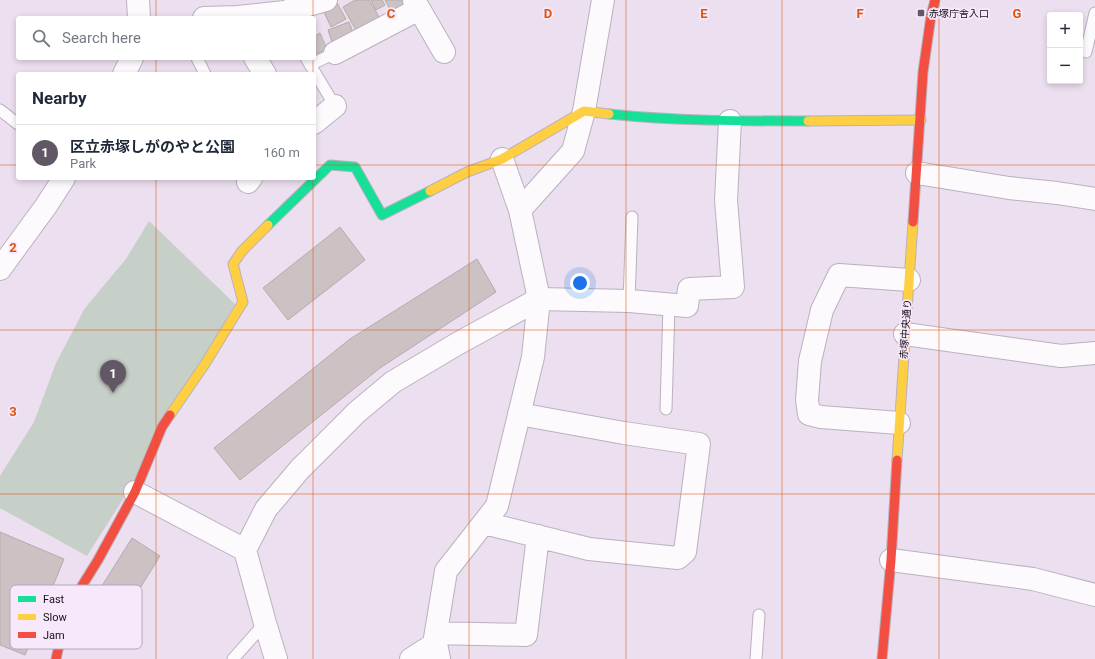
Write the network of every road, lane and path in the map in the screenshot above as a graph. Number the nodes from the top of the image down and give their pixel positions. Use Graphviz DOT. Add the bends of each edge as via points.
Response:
graph roads {
  1 [pos="138,0"];
  2 [pos="326,0"];
  3 [pos="603,0"];
  4 [pos="935,0"];
  5 [pos="417,5"];
  6 [pos="1095,13"];
  7 [pos="285,15"];
  8 [pos="139,16"];
  9 [pos="262,16"];
  10 [pos="444,52"];
  11 [pos="1086,52"];
  12 [pos="335,53"];
  13 [pos="316,59"];
  14 [pos="131,60"];
  15 [pos="198,60"];
  16 [pos="256,60"];
  17 [pos="308,62"];
  18 [pos="125,72"];
  19 [pos="204,72"];
  20 [pos="264,72"];
  21 [pos="314,72"];
  22 [pos="316,75"];
  23 [pos="335,106"];
  24 [pos="0,110"];
  25 [pos="584,111"];
  26 [pos="921,120"];
  27 [pos="316,121"];
  28 [pos="730,121"];
  29 [pos="16,122"];
  30 [pos="502,159"];
  31 [pos="917,173"];
  32 [pos="316,179"];
  33 [pos="63,180"];
  34 [pos="315,180"];
  35 [pos="1095,199"];
  36 [pos="520,210"];
  37 [pos="632,217"];
  38 [pos="0,269"];
  39 [pos="909,280"];
  40 [pos="539,299"];
  41 [pos="629,301"];
  42 [pos="669,305"];
  43 [pos="905,334"];
  44 [pos="1095,353"];
  45 [pos="666,409"];
  46 [pos="519,414"];
  47 [pos="899,423"];
  48 [pos="135,492"];
  49 [pos="484,522"];
  50 [pos="538,536"];
  51 [pos="245,550"];
  52 [pos="891,560"];
  53 [pos="82,585"];
  54 [pos="1095,595"];
  55 [pos="759,615"];
  56 [pos="265,623"];
  57 [pos="437,645"];
  58 [pos="58,649"];
  59 [pos="56,659"];
  60 [pos="233,659"];
  61 [pos="276,659"];
  62 [pos="411,659"];
  63 [pos="756,659"];
  64 [pos="882,659"];
  1 -- 8 [label="street"];
  2 -- 7 [label="street"];
  3 -- 25 [label="street"];
  4 -- 26 [label="street, 赤塚中央通り" via="924,72"];
  5 -- 10 [label="street"];
  5 -- 12 [label="street"];
  6 -- 11 [label="lane"];
  7 -- 9 [label="street"];
  12 -- 13 [label="lane"];
  14 -- 18 [label="street"];
  15 -- 19 [label="lane"];
  16 -- 20 [label="street"];
  17 -- 21 [label="lane"];
  22 -- 23 [label="lane"];
  23 -- 27 [label="street"];
  24 -- 29 [label="lane"];
  25 -- 28 [label="street" via="645,118"];
  25 -- 30 [label="street"];
  25 -- 36 [label="street" via="574,151"];
  26 -- 28 [label="street"];
  26 -- 31 [label="street, 赤塚中央通り"];
  28 -- 42 [label="street" via="726,200 733,287 689,289 687,306"];
  30 -- 32 [label="street" via="467,172 382,215 355,167 330,165"];
  30 -- 36 [label="street"];
  31 -- 35 [label="street"];
  31 -- 39 [label="street, 赤塚中央通り"];
  33 -- 38 [label="street"];
  34 -- 48 [label="street" via="242,251 233,264 243,302 205,364 162,426"];
  36 -- 40 [label="street"];
  37 -- 41 [label="lane"];
  39 -- 43 [label="street, 赤塚中央通り"];
  39 -- 47 [label="street" via="839,275 822,310 810,362 807,400 809,414"];
  40 -- 41 [label="street"];
  40 -- 46 [label="street" via="533,357"];
  40 -- 51 [label="street" via="393,382 357,412 300,468 266,509"];
  41 -- 42 [label="street"];
  42 -- 45 [label="lane"];
  43 -- 44 [label="street" via="1061,356"];
  43 -- 47 [label="street, 赤塚中央通り"];
  46 -- 49 [label="street" via="497,506"];
  46 -- 50 [label="street" via="699,444 685,552 678,558 589,549"];
  47 -- 52 [label="street, 赤塚中央通り"];
  48 -- 51 [label="street"];
  48 -- 53 [label="street"];
  49 -- 50 [label="street"];
  49 -- 57 [label="street" via="446,571"];
  50 -- 57 [label="street" via="526,635"];
  51 -- 56 [label="street"];
  52 -- 54 [label="street" via="1033,579"];
  52 -- 64 [label="street, 赤塚中央通り"];
  55 -- 63 [label="lane"];
  56 -- 60 [label="lane"];
  56 -- 61 [label="street"];
  57 -- 62 [label="street"];
  58 -- 59 [label="street"];
}
